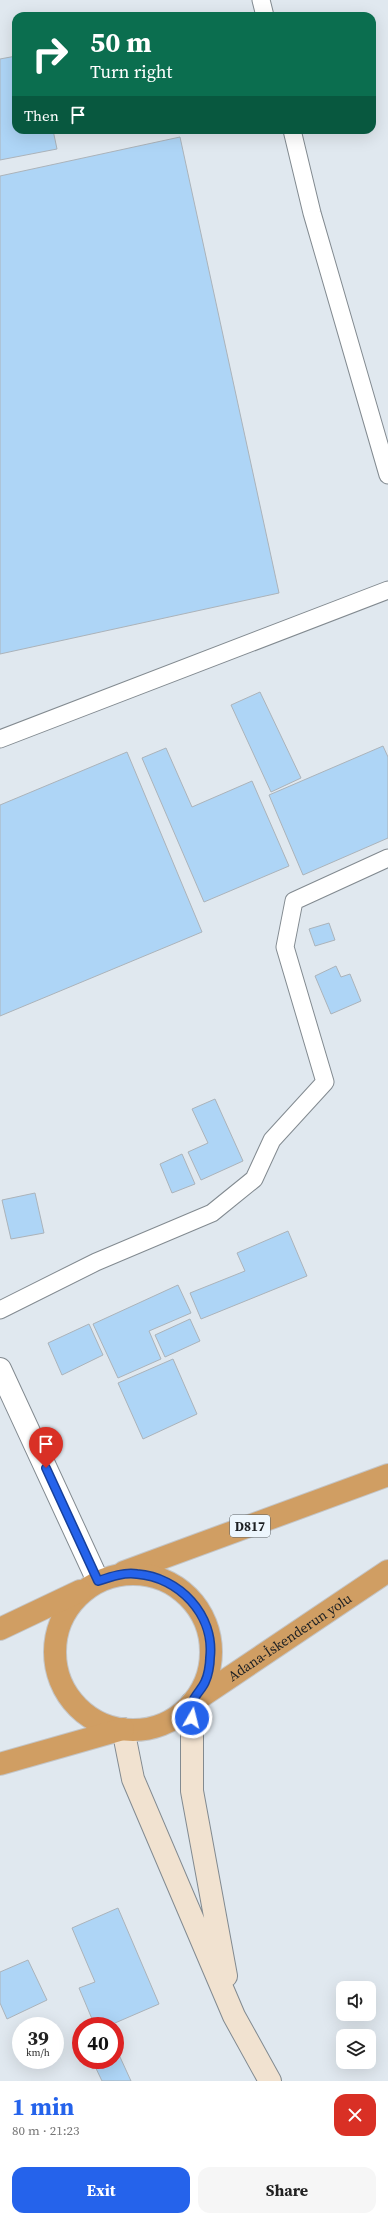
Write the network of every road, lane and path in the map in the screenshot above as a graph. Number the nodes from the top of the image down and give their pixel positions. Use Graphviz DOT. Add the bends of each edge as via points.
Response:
graph roads {
  1 [pos="261,0"];
  2 [pos="264,12"];
  3 [pos="293,134"];
  4 [pos="388,475"];
  5 [pos="388,590"];
  6 [pos="0,739"];
  7 [pos="388,858"];
  8 [pos="0,1310"];
  9 [pos="0,1369"];
  10 [pos="388,1475"];
  11 [pos="388,1572"];
  12 [pos="100,1582"];
  13 [pos="0,1629"];
  14 [pos="192,1703"];
  15 [pos="123,1729"];
  16 [pos="0,1764"];
  17 [pos="234,2016"];
  18 [pos="270,2081"];
  1 -- 2 [label="lane"];
  3 -- 4 [label="lane" via="312,213"];
  5 -- 6 [label="lane"];
  7 -- 8 [label="lane" via="294,901 285,947 325,1082 272,1140 254,1178 212,1212 96,1262"];
  9 -- 12 [label="street"];
  10 -- 12 [label="highway, D817"];
  11 -- 14 [label="highway, Adana-İskenderun yolu"];
  12 -- 13 [label="highway, D817"];
  12 -- 14 [label="highway" via="136,1573 161,1579 182,1591 199,1610 208,1633 211,1658 205,1682"];
  12 -- 15 [label="highway" via="69,1606 58,1630 55,1657 61,1683 76,1705 98,1722"];
  14 -- 15 [label="highway" via="172,1720 148,1728"];
  14 -- 17 [label="street" via="192,1791"];
  15 -- 16 [label="highway"];
  15 -- 17 [label="street" via="132,1779"];
  17 -- 18 [label="street"];
}
